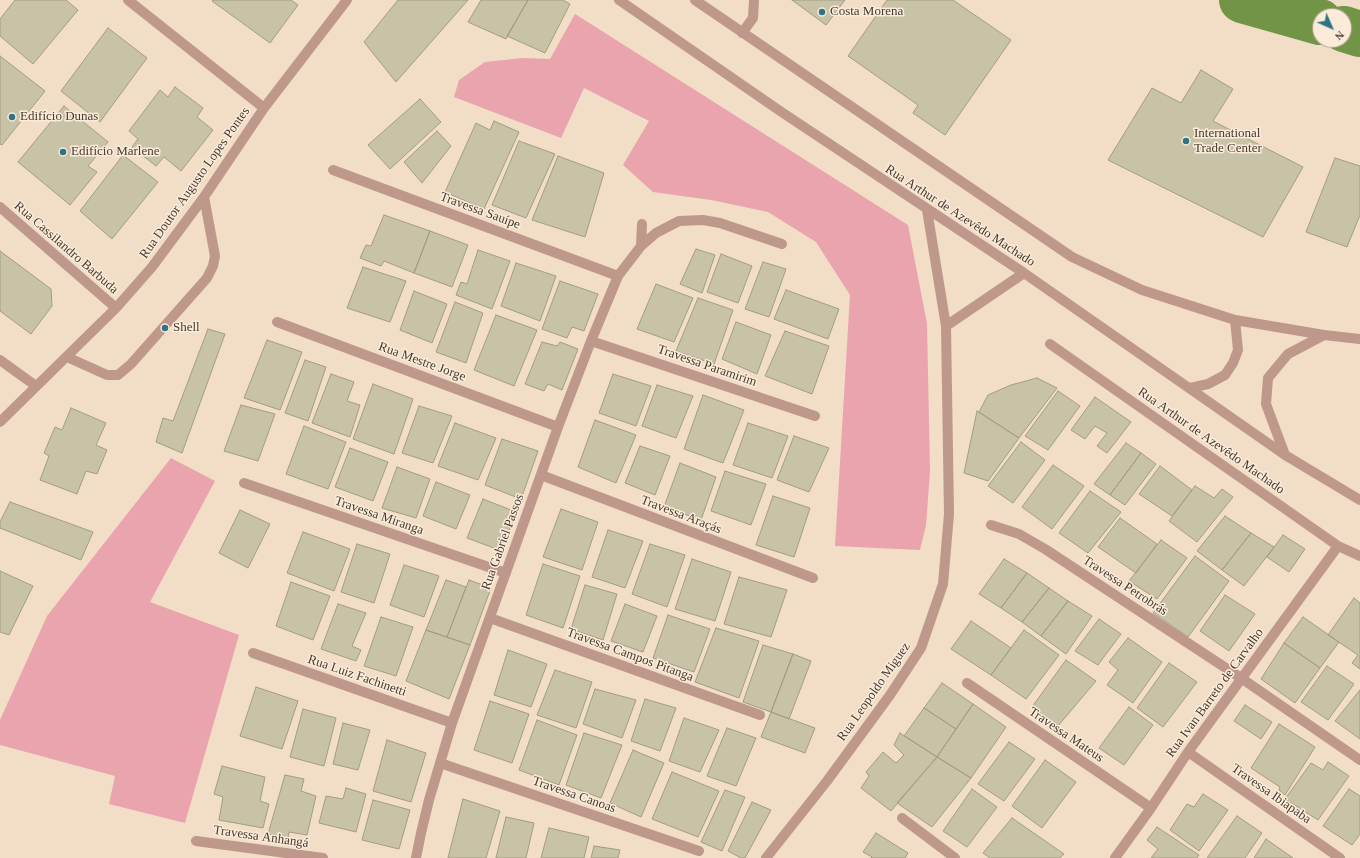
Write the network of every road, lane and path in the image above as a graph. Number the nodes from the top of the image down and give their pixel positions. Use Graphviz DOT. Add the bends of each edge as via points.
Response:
graph roads {
  1 [pos="128,0"];
  2 [pos="347,0"];
  3 [pos="619,0"];
  4 [pos="694,0"];
  5 [pos="754,0"];
  6 [pos="742,32"];
  7 [pos="264,108"];
  8 [pos="333,170"];
  9 [pos="204,197"];
  10 [pos="0,207"];
  11 [pos="927,210"];
  12 [pos="642,224"];
  13 [pos="782,244"];
  14 [pos="641,246"];
  15 [pos="1024,273"];
  16 [pos="618,276"];
  17 [pos="116,308"];
  18 [pos="1235,320"];
  19 [pos="277,322"];
  20 [pos="946,326"];
  21 [pos="1324,335"];
  22 [pos="1360,339"];
  23 [pos="591,341"];
  24 [pos="1050,344"];
  25 [pos="67,357"];
  26 [pos="0,360"];
  27 [pos="36,386"];
  28 [pos="1190,388"];
  29 [pos="815,416"];
  30 [pos="0,422"];
  31 [pos="558,427"];
  32 [pos="1285,455"];
  33 [pos="541,475"];
  34 [pos="244,483"];
  35 [pos="1360,500"];
  36 [pos="991,525"];
  37 [pos="1338,546"];
  38 [pos="1360,556"];
  39 [pos="506,573"];
  40 [pos="813,578"];
  41 [pos="490,618"];
  42 [pos="253,653"];
  43 [pos="1241,678"];
  44 [pos="967,683"];
  45 [pos="760,715"];
  46 [pos="452,723"];
  47 [pos="1188,752"];
  48 [pos="1360,760"];
  49 [pos="440,763"];
  50 [pos="1151,808"];
  51 [pos="902,818"];
  52 [pos="196,841"];
  53 [pos="699,851"];
  54 [pos="323,858"];
  55 [pos="416,858"];
  56 [pos="766,858"];
  57 [pos="955,858"];
  58 [pos="1115,858"];
  59 [pos="1340,858"];
  1 -- 7 [label="street"];
  2 -- 7 [label="street, Rua Doutor Augusto Lopes Pontes"];
  3 -- 11 [label="street, Rua Arthur de Azevêdo Machado"];
  4 -- 6 [label="street, Rua Arthur de Azevêdo Machado"];
  5 -- 6 [label="street" via="753,18"];
  6 -- 18 [label="street, Rua Arthur de Azevêdo Machado" via="1072,257 1142,290"];
  7 -- 9 [label="street, Rua Doutor Augusto Lopes Pontes"];
  8 -- 16 [label="street, Travessa Sauípe"];
  9 -- 17 [label="street, Rua Doutor Augusto Lopes Pontes" via="152,267"];
  9 -- 25 [label="street" via="215,256 214,266 207,278 131,364 118,375 106,375"];
  10 -- 17 [label="street, Rua Cassilandro Barbuda"];
  11 -- 15 [label="street, Rua Arthur de Azevêdo Machado"];
  11 -- 20 [label="street, Rua Leopoldo Miguez"];
  12 -- 14 [label="street"];
  13 -- 14 [label="street, Rua Gabriel Passos" via="720,223 703,220 679,221"];
  14 -- 16 [label="street, Rua Gabriel Passos"];
  15 -- 20 [label="street"];
  15 -- 28 [label="street, Rua Arthur de Azevêdo Machado"];
  16 -- 23 [label="street, Rua Gabriel Passos"];
  17 -- 25 [label="street, Rua Doutor Augusto Lopes Pontes"];
  18 -- 21 [label="street, Rua Arthur de Azevêdo Machado"];
  18 -- 28 [label="street" via="1238,350 1233,364 1225,375 1208,384"];
  19 -- 31 [label="street, Rua Mestre Jorge"];
  20 -- 56 [label="street, Rua Leopoldo Miguez" via="950,514 943,584 920,648 890,695"];
  21 -- 22 [label="street, Rua Arthur de Azevêdo Machado"];
  21 -- 32 [label="street" via="1288,354 1268,378 1266,404"];
  23 -- 29 [label="street, Travessa Paramirim"];
  23 -- 31 [label="street, Rua Gabriel Passos"];
  24 -- 37 [label="street, Rua Arthur de Azevêdo Machado"];
  25 -- 27 [label="street, Rua Doutor Augusto Lopes Pontes"];
  26 -- 27 [label="street"];
  27 -- 30 [label="street, Rua Doutor Augusto Lopes Pontes"];
  28 -- 32 [label="street, Rua Arthur de Azevêdo Machado"];
  31 -- 33 [label="street, Rua Gabriel Passos"];
  32 -- 35 [label="street, Rua Arthur de Azevêdo Machado"];
  33 -- 39 [label="street, Rua Gabriel Passos"];
  33 -- 40 [label="street, Travessa Araçás"];
  34 -- 39 [label="street, Travessa Miranga"];
  36 -- 43 [label="street, Travessa Petrobrás" via="1019,534 1045,549"];
  37 -- 38 [label="street, Rua Arthur de Azevêdo Machado"];
  37 -- 43 [label="street, Rua Ivan Barreto de Carvalho"];
  39 -- 41 [label="street, Rua Gabriel Passos"];
  41 -- 45 [label="street, Travessa Campos Pitanga"];
  41 -- 46 [label="street, Rua Gabriel Passos"];
  42 -- 46 [label="street, Rua Luiz Fachinetti"];
  43 -- 47 [label="street, Rua Ivan Barreto de Carvalho"];
  43 -- 48 [label="street, Travessa Petrobrás"];
  44 -- 50 [label="street, Travessa Mateus"];
  46 -- 49 [label="street, Rua Gabriel Passos"];
  47 -- 50 [label="street, Rua Ivan Barreto de Carvalho"];
  47 -- 59 [label="street, Travessa Ibiapaba"];
  49 -- 53 [label="street, Travessa Canoas"];
  49 -- 55 [label="street, Rua Gabriel Passos" via="420,833"];
  50 -- 58 [label="street, Rua Ivan Barreto de Carvalho"];
  51 -- 57 [label="street"];
  52 -- 54 [label="street, Travessa Anhangá"];
}
